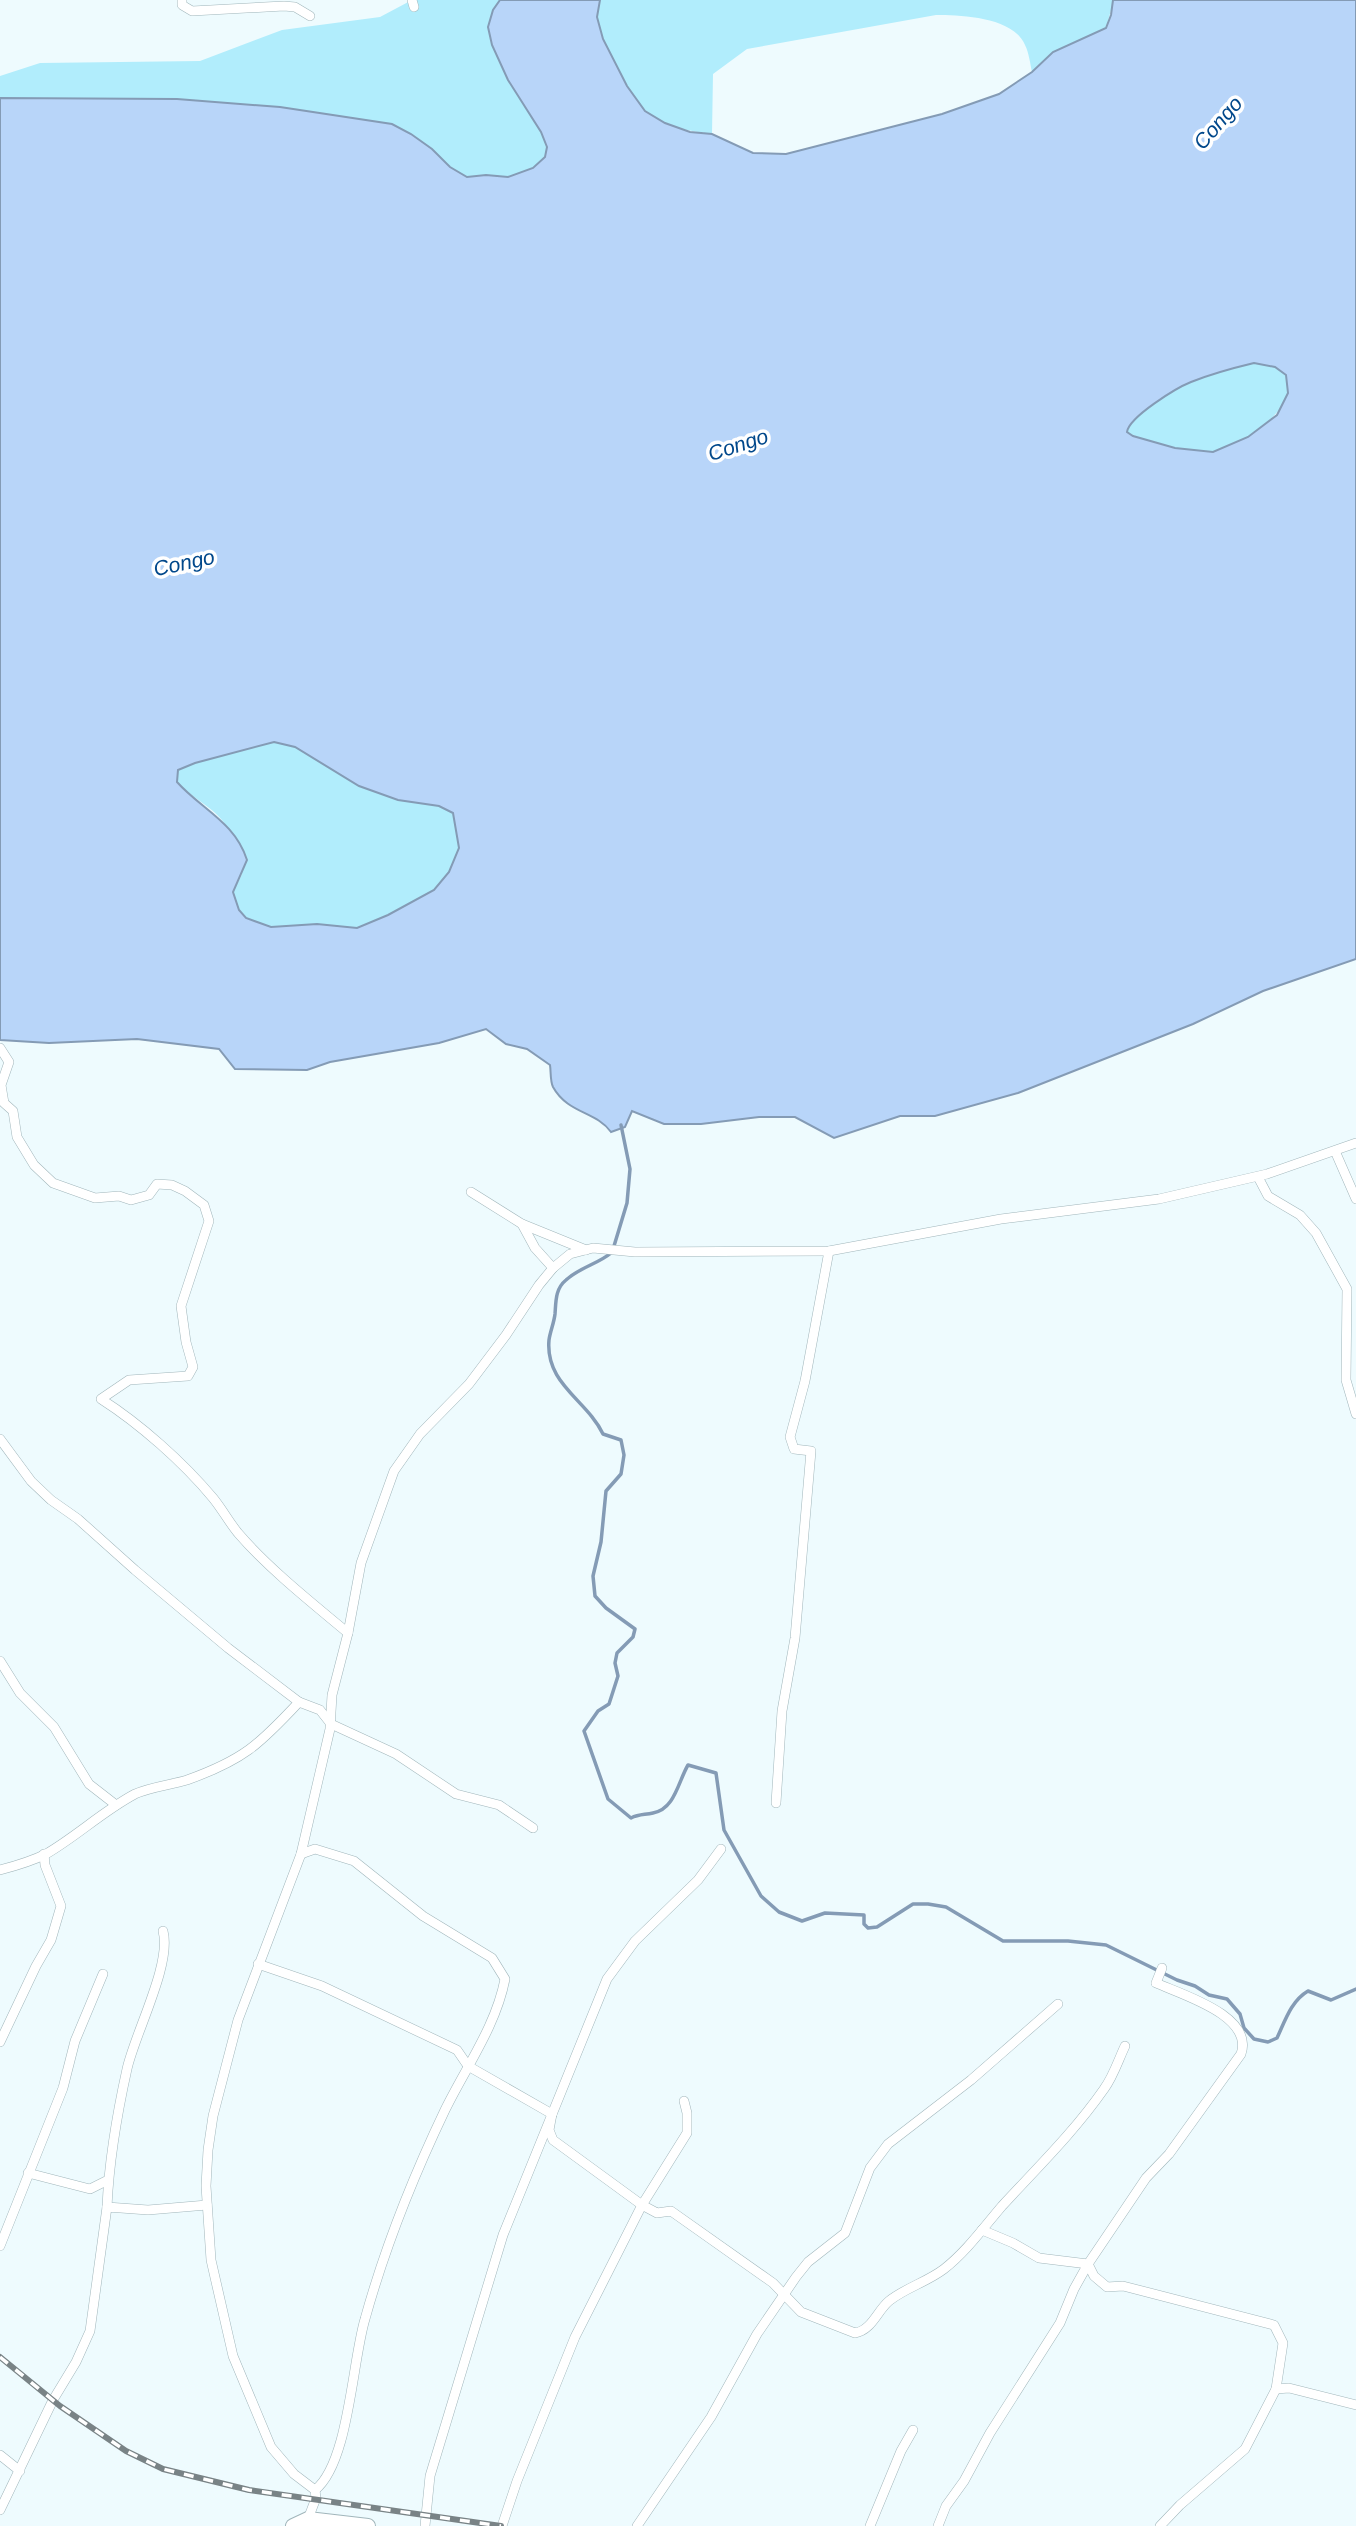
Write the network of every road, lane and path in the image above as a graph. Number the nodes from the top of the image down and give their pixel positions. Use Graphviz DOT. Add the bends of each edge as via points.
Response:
graph roads {
  1 [pos="182,0"];
  2 [pos="293,3"];
  3 [pos="310,16"];
  4 [pos="0,1048"];
  5 [pos="1356,1143"];
  6 [pos="1335,1151"];
  7 [pos="1258,1177"];
  8 [pos="471,1192"];
  9 [pos="1356,1199"];
  10 [pos="522,1224"];
  11 [pos="586,1250"];
  12 [pos="829,1251"];
  13 [pos="553,1268"];
  14 [pos="1356,1414"];
  15 [pos="0,1439"];
  16 [pos="348,1633"];
  17 [pos="0,1661"];
  18 [pos="299,1702"];
  19 [pos="331,1724"];
  20 [pos="776,1803"];
  21 [pos="116,1805"];
  22 [pos="533,1828"];
  23 [pos="722,1849"];
  24 [pos="44,1854"];
  25 [pos="300,1854"];
  26 [pos="0,1870"];
  27 [pos="163,1931"];
  28 [pos="258,1964"];
  29 [pos="1162,1968"];
  30 [pos="103,1975"];
  31 [pos="1058,2004"];
  32 [pos="0,2042"];
  33 [pos="1125,2046"];
  34 [pos="468,2066"];
  35 [pos="684,2101"];
  36 [pos="552,2114"];
  37 [pos="28,2173"];
  38 [pos="108,2180"];
  39 [pos="207,2205"];
  40 [pos="642,2205"];
  41 [pos="107,2207"];
  42 [pos="982,2230"];
  43 [pos="0,2246"];
  44 [pos="1088,2264"];
  45 [pos="784,2295"];
  46 [pos="1276,2389"];
  47 [pos="1356,2405"];
  48 [pos="913,2430"];
  49 [pos="0,2455"];
  50 [pos="20,2471"];
  51 [pos="315,2490"];
  52 [pos="0,2510"];
  53 [pos="309,2519"];
  54 [pos="293,2526"];
  55 [pos="368,2526"];
  56 [pos="425,2526"];
  57 [pos="502,2526"];
  58 [pos="637,2526"];
  59 [pos="870,2526"];
  60 [pos="938,2526"];
  61 [pos="1160,2526"];
  1 -- 2 [label="street" via="192,11"];
  2 -- 3 [label="street"];
  4 -- 16 [label="street" via="9,1062 2,1094 13,1111 17,1137 34,1165 53,1183 95,1198 131,1200 149,1195 157,1184 172,1185 204,1205 209,1221 181,1306 193,1367 188,1376 129,1380 102,1399 187,1471 238,1533"];
  5 -- 6 [label="street"];
  6 -- 7 [label="street"];
  6 -- 9 [label="street"];
  7 -- 12 [label="street" via="1159,1199 1001,1219"];
  7 -- 14 [label="street" via="1268,1196 1300,1214 1316,1233 1348,1289 1346,1380"];
  8 -- 10 [label="street"];
  10 -- 11 [label="street"];
  10 -- 13 [label="street"];
  11 -- 12 [label="street"];
  11 -- 13 [label="street" via="570,1254"];
  12 -- 20 [label="street" via="790,1437 794,1449 811,1451"];
  13 -- 16 [label="street" via="469,1384 420,1434 394,1471 361,1563"];
  15 -- 18 [label="street" via="51,1500"];
  16 -- 19 [label="street" via="332,1695"];
  17 -- 21 [label="street" via="20,1693 54,1727 89,1784"];
  18 -- 19 [label="street" via="320,1710"];
  18 -- 21 [label="street" via="263,1741 219,1769 139,1792"];
  19 -- 22 [label="street" via="396,1754 456,1794 499,1805"];
  19 -- 25 [label="street"];
  21 -- 24 [label="street"];
  23 -- 36 [label="street" via="698,1880 635,1941 607,1979"];
  24 -- 26 [label="street"];
  24 -- 32 [label="street" via="61,1906 51,1940"];
  25 -- 28 [label="street"];
  25 -- 34 [label="street" via="315,1849 354,1861 423,1916 492,1958 505,1979 503,1990"];
  27 -- 38 [label="street" via="166,1942 160,1968 127,2068"];
  28 -- 34 [label="street" via="366,2005 457,2050"];
  28 -- 39 [label="street" via="212,2116"];
  29 -- 44 [label="street" via="1156,1983 1215,2009 1237,2025 1244,2045 1210,2099 1146,2178"];
  30 -- 37 [label="street"];
  31 -- 45 [label="street" via="888,2144 870,2168 845,2233 808,2262"];
  33 -- 42 [label="street" via="1106,2087 1088,2111"];
  34 -- 36 [label="street"];
  34 -- 51 [label="street" via="382,2263 362,2328 338,2453 325,2482"];
  35 -- 40 [label="street" via="687,2133"];
  36 -- 40 [label="street" via="549,2130 553,2140"];
  36 -- 56 [label="street" via="503,2235 430,2476"];
  37 -- 38 [label="street" via="90,2189"];
  37 -- 43 [label="street"];
  38 -- 41 [label="street"];
  39 -- 41 [label="street"];
  39 -- 51 [label="street" via="211,2260 233,2356 271,2447"];
  40 -- 45 [label="street" via="657,2213 671,2211"];
  40 -- 57 [label="street" via="575,2337"];
  41 -- 50 [label="street" via="90,2331"];
  42 -- 44 [label="street" via="1039,2258"];
  42 -- 45 [label="street" via="945,2268 886,2303 860,2332 801,2312"];
  44 -- 46 [label="street" via="1107,2287 1123,2286 1274,2325 1283,2343"];
  44 -- 60 [label="street" via="1060,2323"];
  45 -- 58 [label="street" via="711,2417"];
  46 -- 47 [label="street" via="1289,2388"];
  46 -- 61 [label="street" via="1245,2449"];
  48 -- 59 [label="street"];
  49 -- 50 [label="street"];
  50 -- 52 [label="street"];
  51 -- 53 [label="street" via="317,2498"];
  53 -- 54 [label="main road"];
  53 -- 55 [label="main road"];
}
